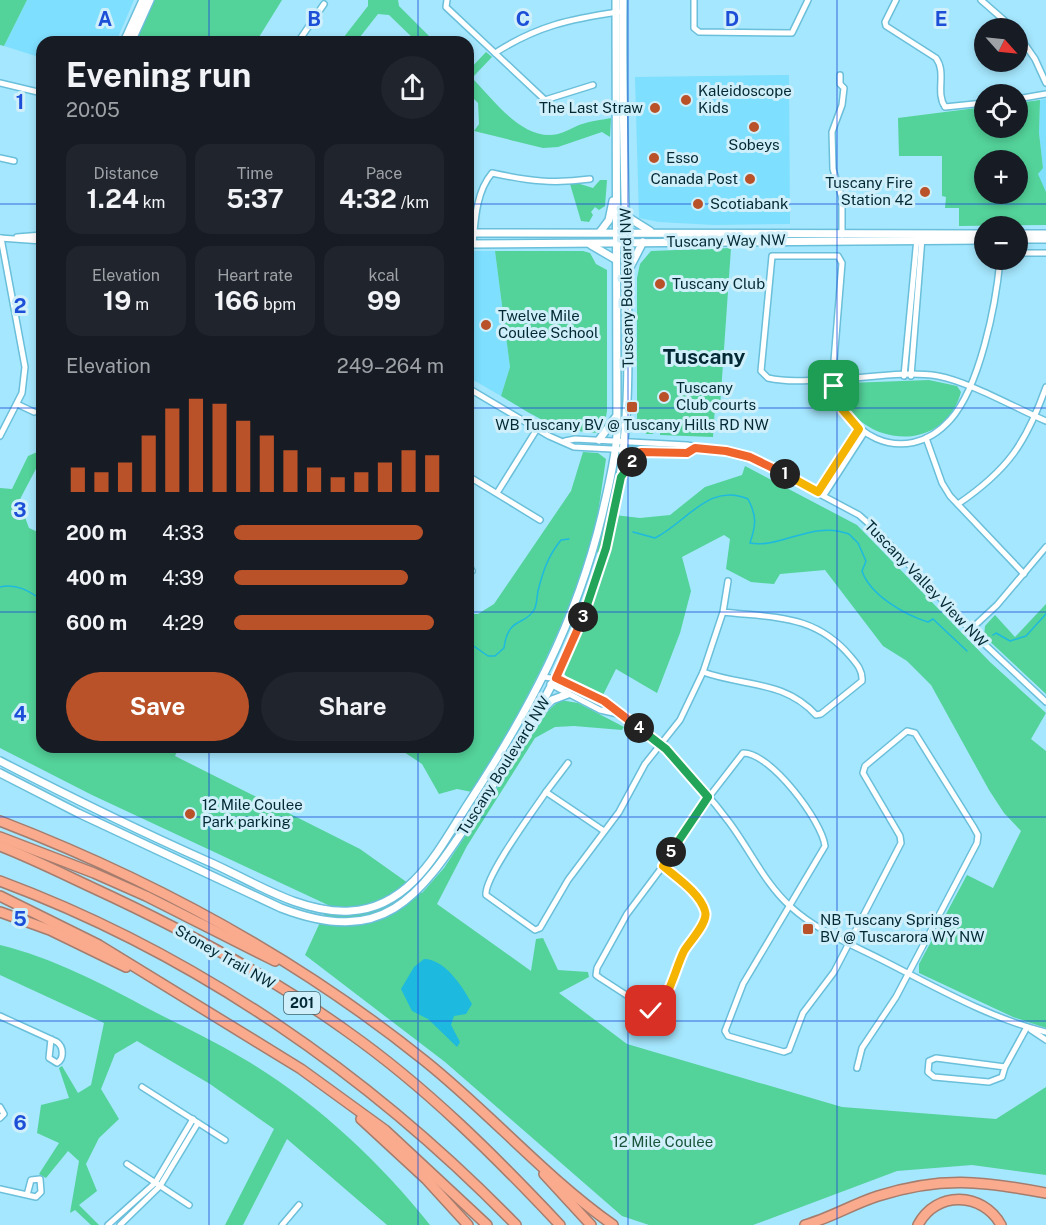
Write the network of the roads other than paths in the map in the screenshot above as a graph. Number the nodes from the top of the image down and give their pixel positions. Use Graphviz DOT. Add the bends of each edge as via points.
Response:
graph roads {
  1 [pos="143,0"];
  2 [pos="150,0"];
  3 [pos="447,0"];
  4 [pos="616,0"];
  5 [pos="623,0"];
  6 [pos="694,0"];
  7 [pos="808,0"];
  8 [pos="896,0"];
  9 [pos="981,0"];
  10 [pos="324,4"];
  11 [pos="620,12"];
  12 [pos="1002,18"];
  13 [pos="127,36"];
  14 [pos="134,36"];
  15 [pos="302,36"];
  16 [pos="1028,48"];
  17 [pos="495,53"];
  18 [pos="840,75"];
  19 [pos="0,83"];
  20 [pos="1046,83"];
  21 [pos="593,85"];
  22 [pos="36,92"];
  23 [pos="1046,94"];
  24 [pos="1028,97"];
  25 [pos="974,104"];
  26 [pos="0,158"];
  27 [pos="14,161"];
  28 [pos="590,179"];
  29 [pos="616,187"];
  30 [pos="626,216"];
  31 [pos="474,221"];
  32 [pos="600,232"];
  33 [pos="615,232"];
  34 [pos="652,232"];
  35 [pos="474,233"];
  36 [pos="626,233"];
  37 [pos="1028,234"];
  38 [pos="1046,234"];
  39 [pos="974,235"];
  40 [pos="36,236"];
  41 [pos="842,236"];
  42 [pos="1,238"];
  43 [pos="9,238"];
  44 [pos="919,238"];
  45 [pos="1028,239"];
  46 [pos="1046,239"];
  47 [pos="36,240"];
  48 [pos="974,240"];
  49 [pos="643,242"];
  50 [pos="588,243"];
  51 [pos="615,243"];
  52 [pos="626,243"];
  53 [pos="474,244"];
  54 [pos="1028,253"];
  55 [pos="1046,253"];
  56 [pos="615,259"];
  57 [pos="999,270"];
  58 [pos="627,275"];
  59 [pos="904,376"];
  60 [pos="911,376"];
  61 [pos="833,379"];
  62 [pos="969,387"];
  63 [pos="1046,387"];
  64 [pos="474,392"];
  65 [pos="17,404"];
  66 [pos="34,412"];
  67 [pos="616,416"];
  68 [pos="1035,416"];
  69 [pos="1046,421"];
  70 [pos="537,429"];
  71 [pos="862,431"];
  72 [pos="0,436"];
  73 [pos="926,438"];
  74 [pos="600,440"];
  75 [pos="566,441"];
  76 [pos="616,441"];
  77 [pos="626,442"];
  78 [pos="695,448"];
  79 [pos="616,450"];
  80 [pos="625,451"];
  81 [pos="641,452"];
  82 [pos="621,477"];
  83 [pos="474,480"];
  84 [pos="497,494"];
  85 [pos="821,494"];
  86 [pos="958,504"];
  87 [pos="540,520"];
  88 [pos="1046,547"];
  89 [pos="1024,574"];
  90 [pos="728,581"];
  91 [pos="723,612"];
  92 [pos="970,630"];
  93 [pos="703,672"];
  94 [pos="544,677"];
  95 [pos="556,678"];
  96 [pos="552,686"];
  97 [pos="568,694"];
  98 [pos="1046,702"];
  99 [pos="622,715"];
  100 [pos="536,716"];
  101 [pos="661,744"];
  102 [pos="0,761"];
  103 [pos="568,763"];
  104 [pos="0,773"];
  105 [pos="546,792"];
  106 [pos="708,797"];
  107 [pos="0,821"];
  108 [pos="604,831"];
  109 [pos="0,837"];
  110 [pos="0,846"];
  111 [pos="663,866"];
  112 [pos="0,881"];
  113 [pos="0,896"];
  114 [pos="790,906"];
  115 [pos="0,912"];
  116 [pos="849,943"];
  117 [pos="908,973"];
  118 [pos="317,982"];
  119 [pos="193,1001"];
  120 [pos="0,1016"];
  121 [pos="1027,1028"];
  122 [pos="1046,1032"];
  123 [pos="51,1039"];
  124 [pos="1046,1040"];
  125 [pos="1005,1067"];
  126 [pos="858,1068"];
  127 [pos="324,1085"];
  128 [pos="142,1087"];
  129 [pos="0,1107"];
  130 [pos="0,1119"];
  131 [pos="195,1121"];
  132 [pos="225,1140"];
  133 [pos="531,1158"];
  134 [pos="128,1164"];
  135 [pos="426,1179"];
  136 [pos="157,1185"];
  137 [pos="0,1189"];
  138 [pos="1046,1193"];
  139 [pos="27,1195"];
  140 [pos="189,1205"];
  141 [pos="299,1205"];
  142 [pos="134,1209"];
  143 [pos="108,1225"];
  144 [pos="120,1225"];
  145 [pos="282,1225"];
  146 [pos="462,1225"];
  147 [pos="468,1225"];
  148 [pos="487,1225"];
  149 [pos="516,1225"];
  150 [pos="560,1225"];
  151 [pos="591,1225"];
  152 [pos="613,1225"];
  153 [pos="805,1225"];
  154 [pos="918,1225"];
  155 [pos="1001,1225"];
  1 -- 13 [label="street"];
  2 -- 14 [label="street"];
  3 -- 17 [label="street" via="446,7"];
  4 -- 11 [label="street, Tuscany Boulevard NW"];
  5 -- 11 [label="street, Tuscany Boulevard NW"];
  6 -- 7 [label="street" via="694,28 699,32 792,33"];
  8 -- 25 [label="street" via="886,26 941,64 940,95 945,107"];
  9 -- 12 [label="street"];
  10 -- 15 [label="street"];
  11 -- 17 [label="street" via="549,25"];
  11 -- 29 [label="street, Tuscany Boulevard NW"];
  11 -- 30 [label="street, Tuscany Boulevard NW"];
  16 -- 20 [label="street"];
  17 -- 21 [label="street" via="545,100"];
  18 -- 41 [label="street" via="844,88 842,105 832,132 833,169 842,198"];
  19 -- 22 [label="street"];
  23 -- 24 [label="street"];
  26 -- 27 [label="street"];
  28 -- 31 [label="street" via="534,182 492,173 484,182"];
  29 -- 32 [label="street" via="609,220"];
  29 -- 33 [label="street, Tuscany Boulevard NW"];
  30 -- 34 [label="street"];
  30 -- 36 [label="street, Tuscany Boulevard NW"];
  32 -- 33 [label="street, Tuscany Way NW"];
  32 -- 35 [label="street, Tuscany Way NW"];
  33 -- 36 [label="street, Tuscany Way NW"];
  33 -- 51 [label="street, Tuscany Boulevard NW"];
  34 -- 36 [label="street, Tuscany Way NW"];
  34 -- 41 [label="street, Tuscany Way NW"];
  36 -- 52 [label="street, Tuscany Boulevard NW"];
  37 -- 38 [label="street"];
  39 -- 44 [label="street, Tuscany Way NW"];
  40 -- 43 [label="street"];
  41 -- 44 [label="street, Tuscany Way NW"];
  41 -- 49 [label="street, Tuscany Way NW"];
  42 -- 43 [label="street"];
  42 -- 65 [label="street" via="25,367"];
  43 -- 47 [label="street"];
  44 -- 48 [label="street, Tuscany Way NW"];
  44 -- 59 [label="street"];
  44 -- 60 [label="street"];
  45 -- 46 [label="street"];
  49 -- 52 [label="street, Tuscany Way NW"];
  49 -- 58 [label="street"];
  50 -- 51 [label="street, Tuscany Way NW"];
  50 -- 53 [label="street, Tuscany Way NW"];
  50 -- 56 [label="street"];
  51 -- 52 [label="street, Tuscany Way NW"];
  51 -- 56 [label="street, Tuscany Boulevard NW"];
  52 -- 58 [label="street, Tuscany Boulevard NW"];
  54 -- 55 [label="street"];
  56 -- 67 [label="street, Tuscany Boulevard NW"];
  57 -- 62 [label="street" via="993,310"];
  58 -- 77 [label="street, Tuscany Boulevard NW"];
  59 -- 60 [label="street"];
  59 -- 61 [label="street"];
  60 -- 62 [label="street" via="939,376"];
  61 -- 61 [label="street" via="842,261 833,255 775,255 771,257 761,371 765,377 778,380"];
  61 -- 71 [label="street" via="841,408"];
  62 -- 68 [label="street"];
  62 -- 73 [label="street" via="950,421"];
  63 -- 68 [label="street"];
  64 -- 70 [label="street, Tuscany Valley View NW"];
  65 -- 66 [label="street"];
  65 -- 72 [label="street"];
  67 -- 74 [label="street"];
  67 -- 76 [label="street, Tuscany Boulevard NW"];
  68 -- 69 [label="street"];
  68 -- 86 [label="street" via="1003,468"];
  70 -- 75 [label="street, Tuscany Valley View NW"];
  70 -- 84 [label="street"];
  71 -- 73 [label="street" via="893,443"];
  71 -- 85 [label="street"];
  73 -- 86 [label="street" via="942,483"];
  74 -- 75 [label="street, Tuscany Valley View NW"];
  74 -- 76 [label="street, Tuscany Valley View NW"];
  75 -- 79 [label="street, Tuscany Valley View NW" via="574,447"];
  76 -- 77 [label="street, Tuscany Valley View NW"];
  76 -- 79 [label="street, Tuscany Boulevard NW"];
  77 -- 78 [label="street, Tuscany Valley View NW"];
  77 -- 80 [label="street, Tuscany Boulevard NW"];
  78 -- 81 [label="street, Tuscany Valley View NW" via="687,453"];
  78 -- 85 [label="street, Tuscany Valley View NW" via="750,457"];
  79 -- 80 [label="street, Tuscany Valley View NW"];
  79 -- 94 [label="street, Tuscany Boulevard NW" via="597,535 575,605"];
  80 -- 81 [label="street, Tuscany Valley View NW"];
  80 -- 82 [label="street, Tuscany Boulevard NW"];
  81 -- 82 [label="street"];
  82 -- 95 [label="street, Tuscany Boulevard NW" via="597,579"];
  83 -- 84 [label="street"];
  84 -- 87 [label="street"];
  85 -- 92 [label="street, Tuscany Valley View NW" via="868,522"];
  86 -- 89 [label="street"];
  88 -- 89 [label="street"];
  89 -- 92 [label="street"];
  90 -- 91 [label="street"];
  91 -- 93 [label="street"];
  91 -- 93 [label="street" via="795,620 817,627 835,639 854,660 863,674 862,681 816,715 798,698 780,689 729,681"];
  92 -- 98 [label="street, Tuscany Valley View NW"];
  93 -- 101 [label="street" via="684,714"];
  94 -- 95 [label="street"];
  94 -- 96 [label="street"];
  94 -- 102 [label="street, Tuscany Boulevard NW" via="514,734 426,867 401,894 373,907 352,911 319,909 296,902 87,806"];
  95 -- 96 [label="street, Tuscany Boulevard NW"];
  95 -- 99 [label="street" via="604,701"];
  96 -- 97 [label="street"];
  96 -- 100 [label="street, Tuscany Boulevard NW"];
  97 -- 99 [label="street" via="600,710"];
  97 -- 100 [label="street" via="552,700"];
  99 -- 101 [label="street"];
  100 -- 104 [label="street, Tuscany Boulevard NW" via="447,856 419,891 388,913 346,923 315,919 281,908"];
  101 -- 106 [label="street"];
  101 -- 108 [label="street"];
  103 -- 105 [label="street"];
  105 -- 108 [label="street"];
  105 -- 108 [label="street" via="486,889 486,895 535,930"];
  106 -- 111 [label="street"];
  106 -- 114 [label="street"];
  106 -- 114 [label="street" via="743,753 749,753 772,767 805,807 825,846"];
  107 -- 118 [label="highway" via="177,899"];
  109 -- 118 [label="highway" via="136,891"];
  110 -- 150 [label="highway, Stoney Trail NW / 201" via="173,927 349,1032 456,1122"];
  111 -- 111 [label="street" via="627,914 596,975 651,1011 662,1005 684,952 705,918 705,910 695,896"];
  112 -- 149 [label="highway, Stoney Trail NW / 201" via="118,932 279,1025 423,1135"];
  113 -- 119 [label="highway" via="77,933"];
  114 -- 116 [label="street"];
  114 -- 116 [label="street" via="735,1000 725,1027 728,1036 784,1052 789,1050 803,1013 834,972"];
  115 -- 119 [label="highway" via="59,935"];
  116 -- 117 [label="street"];
  116 -- 117 [label="street" via="900,843 900,836 863,773 865,766 907,731 915,733 978,836"];
  117 -- 121 [label="street"];
  117 -- 126 [label="street" via="897,997 862,1048"];
  118 -- 133 [label="highway" via="425,1061"];
  119 -- 127 [label="highway"];
  120 -- 123 [label="street"];
  121 -- 122 [label="street"];
  121 -- 124 [label="street"];
  121 -- 125 [label="street"];
  125 -- 125 [label="street" via="936,1058 929,1061 928,1072 934,1077 989,1082 1002,1077"];
  127 -- 135 [label="highway"];
  127 -- 148 [label="highway" via="385,1130"];
  128 -- 131 [label="street"];
  129 -- 130 [label="street" via="4,1114"];
  131 -- 132 [label="street"];
  131 -- 136 [label="street"];
  133 -- 151 [label="highway"];
  133 -- 152 [label="highway"];
  134 -- 136 [label="street"];
  135 -- 146 [label="highway"];
  135 -- 147 [label="highway"];
  136 -- 140 [label="street"];
  136 -- 142 [label="street"];
  137 -- 139 [label="street"];
  138 -- 153 [label="highway" via="969,1181 931,1183 876,1197"];
  141 -- 145 [label="street"];
  142 -- 143 [label="street"];
  142 -- 144 [label="street"];
  154 -- 155 [label="highway" via="936,1205 961,1199 985,1206"];
}
